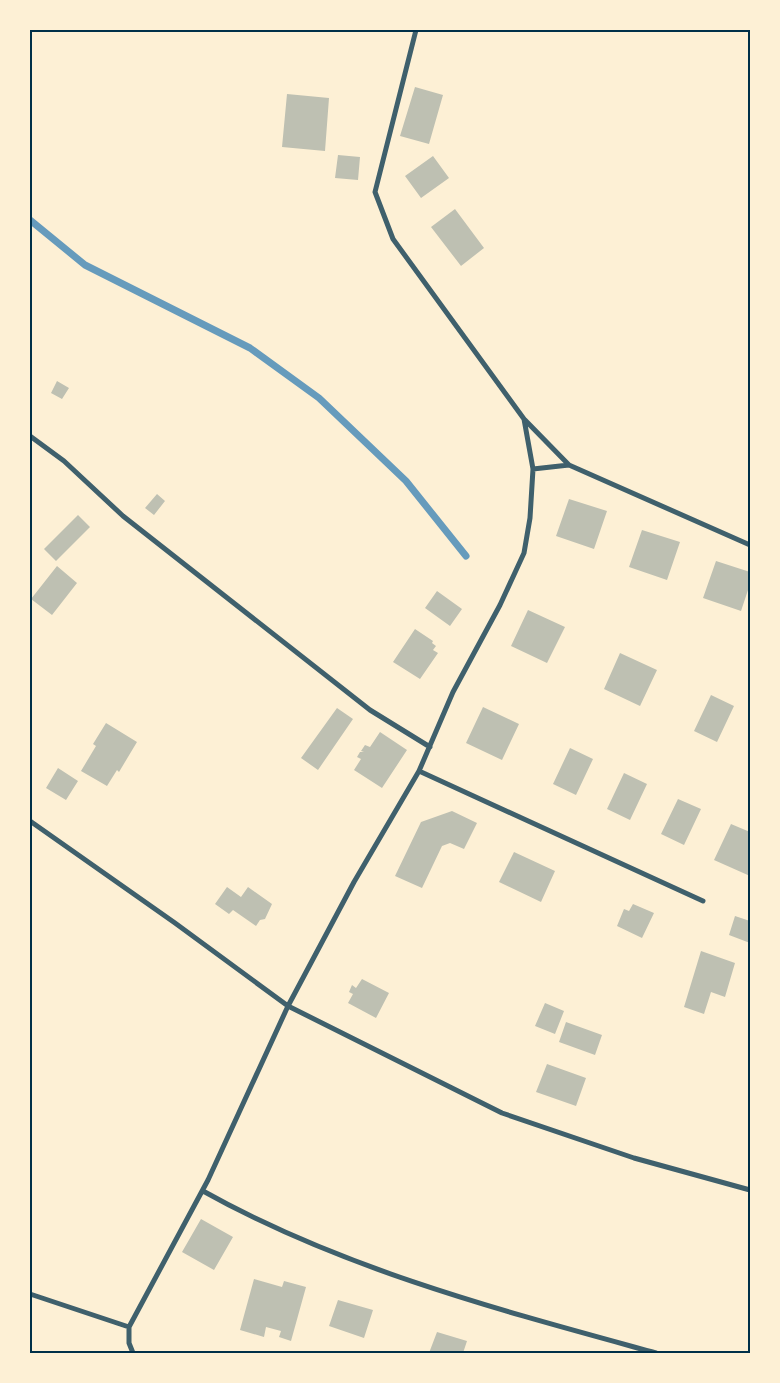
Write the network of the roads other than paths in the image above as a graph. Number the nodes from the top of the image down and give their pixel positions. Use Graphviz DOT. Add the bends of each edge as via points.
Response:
graph roads {
  1 [pos="416,30"];
  2 [pos="524,419"];
  3 [pos="30,436"];
  4 [pos="569,465"];
  5 [pos="533,469"];
  6 [pos="750,545"];
  7 [pos="430,747"];
  8 [pos="419,771"];
  9 [pos="30,821"];
  10 [pos="703,901"];
  11 [pos="288,1006"];
  12 [pos="750,1190"];
  13 [pos="203,1191"];
  14 [pos="30,1294"];
  15 [pos="130,1326"];
  16 [pos="133,1353"];
  17 [pos="656,1353"];
  1 -- 2 [label="street" via="375,192 393,239"];
  2 -- 4 [label="street"];
  2 -- 5 [label="street"];
  3 -- 7 [label="street" via="64,461 123,516 370,710"];
  4 -- 5 [label="street"];
  4 -- 6 [label="street"];
  5 -- 7 [label="street" via="524,554 453,692"];
  7 -- 8 [label="street"];
  8 -- 10 [label="street"];
  8 -- 11 [label="street" via="354,882"];
  9 -- 11 [label="street"];
  11 -- 12 [label="street" via="502,1113 634,1158"];
  11 -- 13 [label="street"];
  13 -- 15 [label="street"];
  13 -- 17 [label="street" via="242,1213 325,1251 522,1316"];
  14 -- 15 [label="street"];
  15 -- 16 [label="street" via="129,1343"];
}
